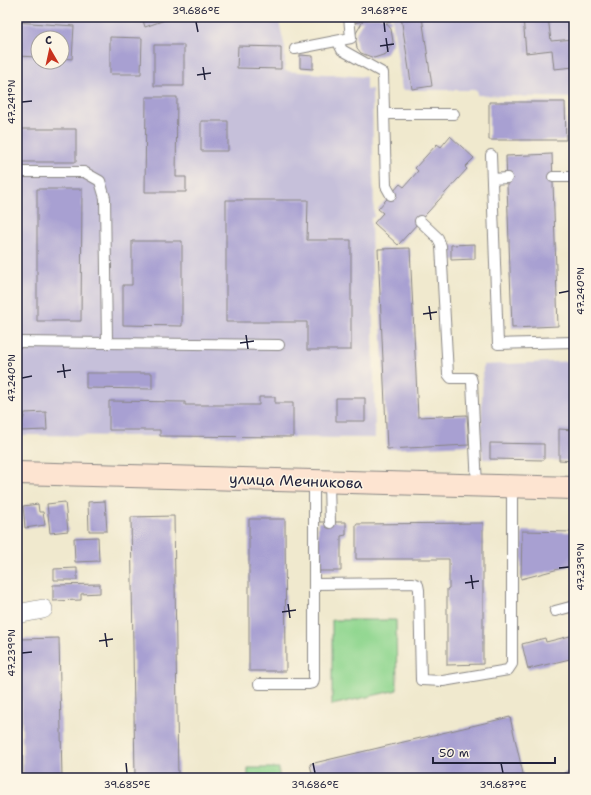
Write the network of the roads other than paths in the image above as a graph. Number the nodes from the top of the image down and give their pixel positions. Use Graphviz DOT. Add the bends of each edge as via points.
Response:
graph roads {
  1 [pos="349,17"];
  2 [pos="338,42"];
  3 [pos="295,49"];
  4 [pos="385,114"];
  5 [pos="454,114"];
  6 [pos="491,155"];
  7 [pos="17,172"];
  8 [pos="553,177"];
  9 [pos="507,178"];
  10 [pos="574,178"];
  11 [pos="492,179"];
  12 [pos="391,195"];
  13 [pos="420,221"];
  14 [pos="17,342"];
  15 [pos="107,342"];
  16 [pos="574,342"];
  17 [pos="279,345"];
  18 [pos="17,473"];
  19 [pos="322,481"];
  20 [pos="477,486"];
  21 [pos="512,487"];
  22 [pos="574,488"];
  23 [pos="330,523"];
  24 [pos="314,584"];
  25 [pos="574,606"];
  26 [pos="43,609"];
  27 [pos="555,611"];
  28 [pos="17,614"];
  29 [pos="260,684"];
  1 -- 2 [label="lane" via="354,31 351,38"];
  2 -- 3 [label="lane"];
  2 -- 4 [label="lane" via="342,50 383,73"];
  4 -- 5 [label="lane"];
  4 -- 12 [label="lane" via="386,186"];
  6 -- 11 [label="lane"];
  7 -- 15 [label="lane" via="84,172 100,181 105,198"];
  8 -- 10 [label="lane"];
  9 -- 11 [label="lane"];
  11 -- 16 [label="lane" via="498,344"];
  13 -- 20 [label="lane" via="438,238 441,246 448,374 451,378 471,378 472,382"];
  14 -- 15 [label="lane"];
  15 -- 17 [label="lane"];
  18 -- 19 [label="main road, улица Мечникова"];
  19 -- 20 [label="main road, улица Мечникова"];
  19 -- 23 [label="lane"];
  19 -- 24 [label="lane"];
  20 -- 21 [label="main road, улица Мечникова"];
  21 -- 22 [label="main road, улица Мечникова"];
  21 -- 24 [label="lane" via="512,664 508,670 443,681 420,680 418,585"];
  24 -- 29 [label="lane" via="313,682"];
  25 -- 27 [label="lane"];
  26 -- 28 [label="street"];
}
